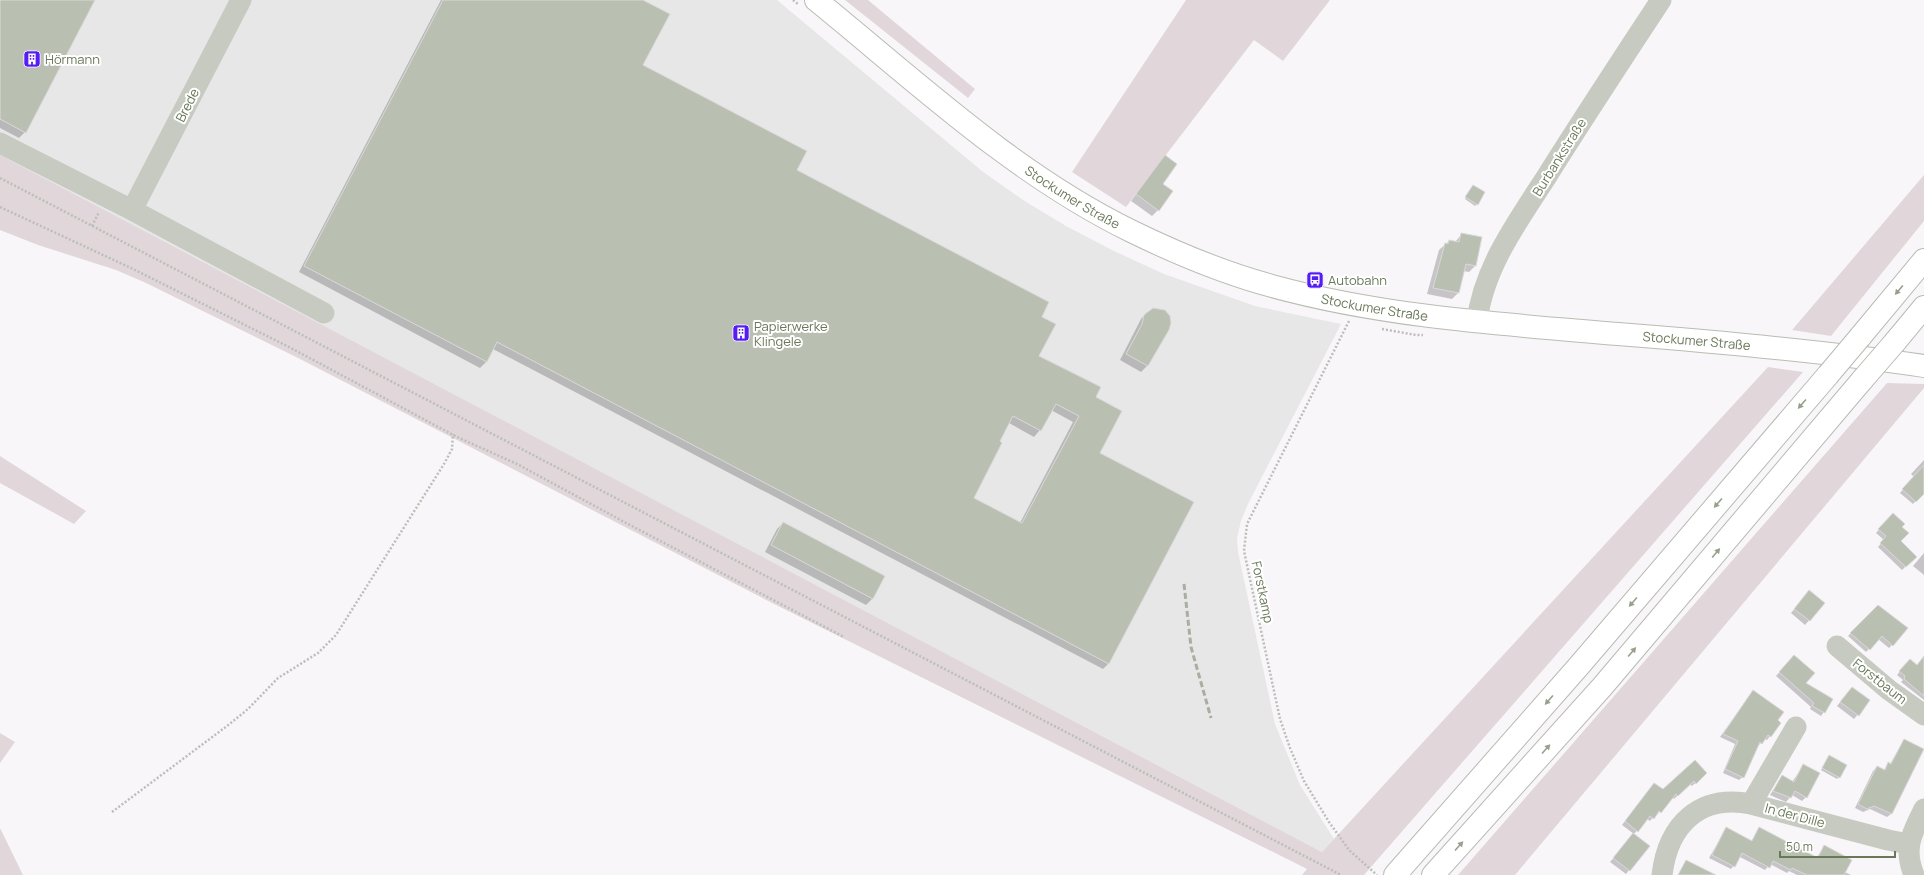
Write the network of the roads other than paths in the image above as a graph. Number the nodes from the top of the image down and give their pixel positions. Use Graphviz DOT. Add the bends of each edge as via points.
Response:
graph roads {
  1 [pos="240,0"];
  2 [pos="1661,0"];
  3 [pos="809,4"];
  4 [pos="0,142"];
  5 [pos="132,210"];
  6 [pos="1924,260"];
  7 [pos="1924,307"];
  8 [pos="324,313"];
  9 [pos="1476,322"];
  10 [pos="1924,366"];
  11 [pos="1837,646"];
  12 [pos="1924,715"];
  13 [pos="1796,727"];
  14 [pos="1751,804"];
  15 [pos="1924,809"];
  16 [pos="1908,844"];
  17 [pos="1398,872"];
  18 [pos="1433,875"];
  19 [pos="1662,875"];
  20 [pos="1914,875"];
  1 -- 5 [label="street, Brede"];
  2 -- 9 [label="street, Burbankstraße" via="1508,238 1483,289"];
  3 -- 9 [label="main road, Stockumer Straße" via="1002,152 1085,206 1184,256 1269,286 1355,306"];
  4 -- 5 [label="street"];
  5 -- 8 [label="street"];
  6 -- 17 [label="main road, one-way, bridge" via="1578,667"];
  18 -- 7 [label="main road, one-way, bridge" via="1602,687"];
  9 -- 10 [label="main road, Stockumer Straße" via="1654,336"];
  11 -- 12 [label="street, Forstbaum" via="1889,690"];
  13 -- 14 [label="street, In der Dille"];
  14 -- 16 [label="street, In der Dille"];
  14 -- 19 [label="street, In der Dille" via="1734,800 1708,805 1697,811 1678,830 1670,843"];
  15 -- 16 [label="street"];
  16 -- 20 [label="street"];
}
